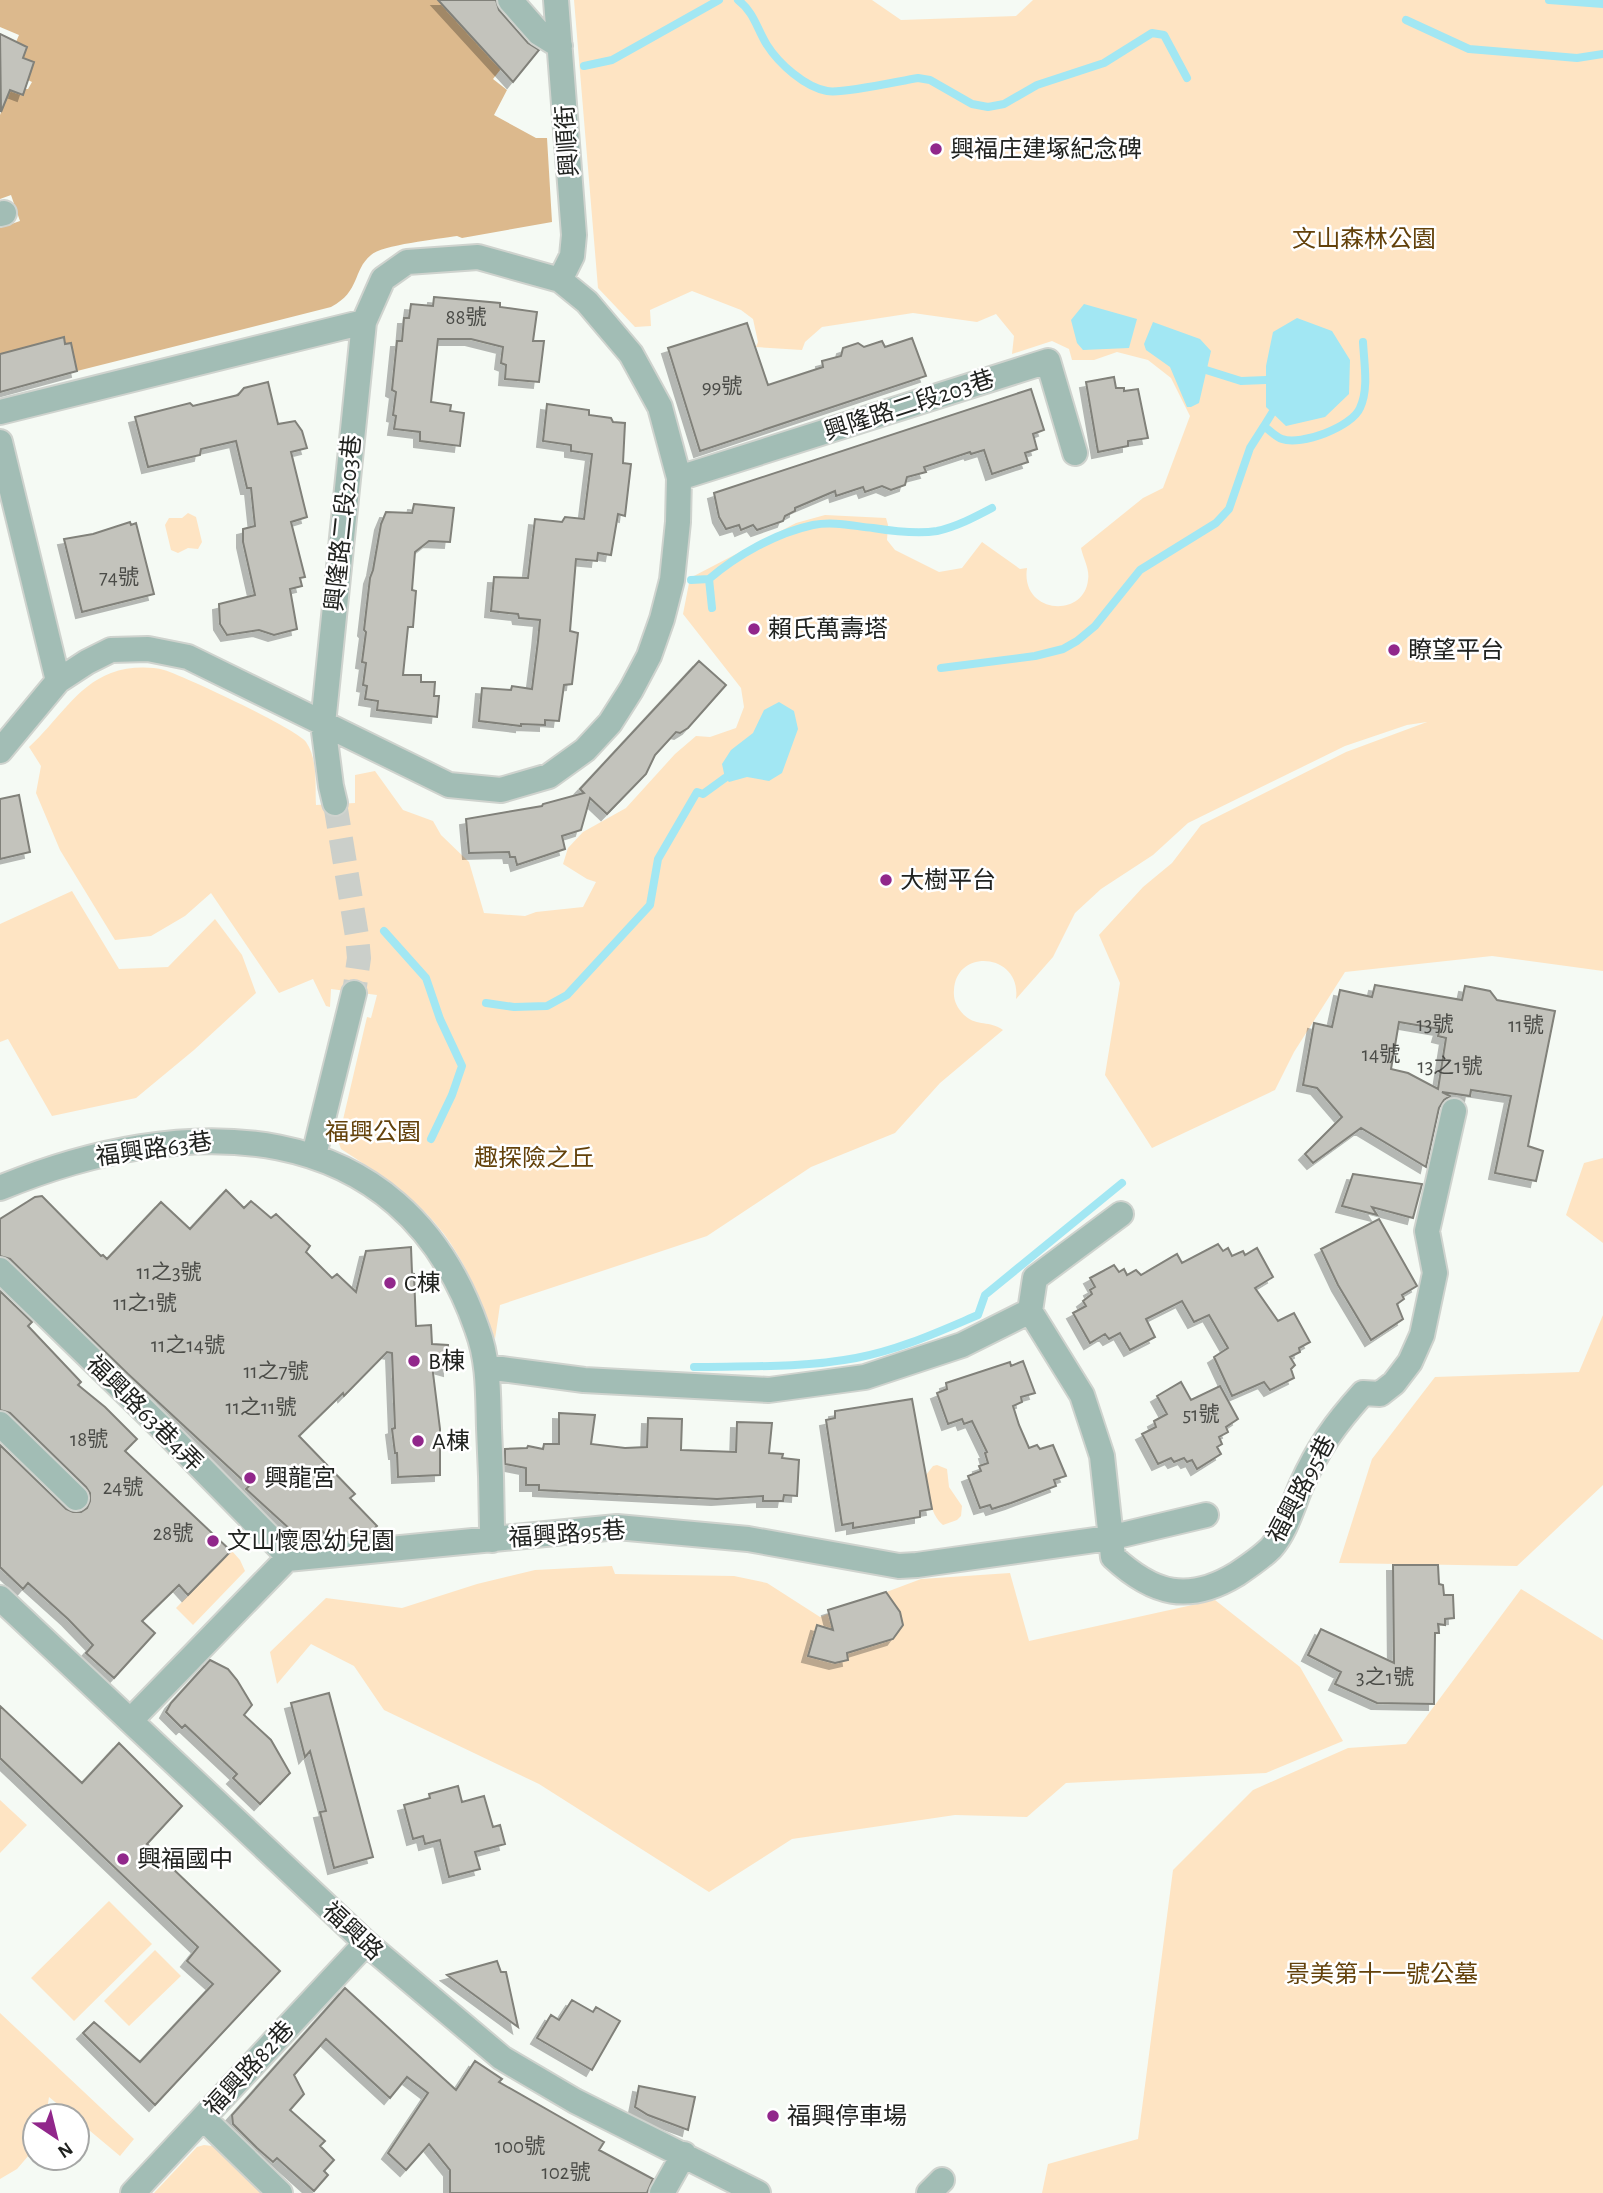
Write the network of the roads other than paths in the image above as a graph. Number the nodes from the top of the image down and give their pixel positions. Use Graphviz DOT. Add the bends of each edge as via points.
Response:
graph roads {
  1 [pos="510,0"];
  2 [pos="556,0"];
  3 [pos="560,46"];
  4 [pos="560,280"];
  5 [pos="364,321"];
  6 [pos="0,412"];
  7 [pos="0,442"];
  8 [pos="1075,453"];
  9 [pos="678,478"];
  10 [pos="58,681"];
  11 [pos="323,724"];
  12 [pos="0,751"];
  13 [pos="335,803"];
  14 [pos="354,993"];
  15 [pos="1454,1111"];
  16 [pos="314,1155"];
  17 [pos="0,1188"];
  18 [pos="1121,1214"];
  19 [pos="0,1270"];
  20 [pos="1030,1311"];
  21 [pos="487,1367"];
  22 [pos="0,1424"];
  23 [pos="76,1498"];
  24 [pos="1206,1515"];
  25 [pos="1109,1538"];
  26 [pos="492,1540"];
  27 [pos="287,1559"];
  28 [pos="0,1598"];
  29 [pos="131,1720"];
  30 [pos="366,1943"];
  31 [pos="202,2118"];
  32 [pos="684,2154"];
  33 [pos="133,2193"];
  34 [pos="280,2193"];
  35 [pos="662,2193"];
  36 [pos="758,2193"];
  1 -- 3 [label="street" via="539,33"];
  2 -- 3 [label="street, 興順街"];
  3 -- 4 [label="street, 興順街" via="574,235 572,256"];
  4 -- 5 [label="street, 興隆路二段203巷" via="478,257 407,262 383,279"];
  4 -- 9 [label="street, 興隆路二段203巷" via="587,302 631,354 660,407"];
  5 -- 6 [label="street"];
  5 -- 11 [label="street, 興隆路二段203巷"];
  7 -- 10 [label="street"];
  8 -- 9 [label="street, 興隆路二段203巷" via="1048,361"];
  9 -- 11 [label="street, 興隆路二段203巷" via="672,580 649,656 610,723 585,750 549,776 501,790 449,785"];
  10 -- 11 [label="street, 興隆路二段203巷" via="111,650 148,649 188,657"];
  10 -- 12 [label="street, 興隆路二段203巷"];
  11 -- 13 [label="street"];
  14 -- 16 [label="street"];
  15 -- 25 [label="street, 福興路95巷" via="1427,1231 1435,1273 1422,1335 1395,1383 1380,1394 1363,1394 1322,1442 1272,1547 1230,1578 1196,1592 1164,1590 1134,1576 1113,1557"];
  16 -- 17 [label="street, 福興路63巷" via="218,1140 169,1142 77,1160"];
  16 -- 21 [label="street, 福興路63巷" via="380,1191 411,1214 465,1298"];
  18 -- 20 [label="street" via="1035,1278"];
  19 -- 27 [label="street, 福興路63巷4弄" via="171,1437"];
  20 -- 21 [label="street" via="962,1346 865,1377 769,1390 584,1380"];
  20 -- 25 [label="street, 福興路95巷" via="1082,1395 1102,1456"];
  21 -- 26 [label="street, 福興路63巷"];
  22 -- 23 [label="street"];
  24 -- 25 [label="street, 福興路95巷"];
  25 -- 26 [label="street, 福興路95巷" via="899,1566 748,1539 617,1527"];
  26 -- 27 [label="street, 福興路95巷"];
  27 -- 29 [label="street"];
  28 -- 29 [label="street, 福興路"];
  29 -- 30 [label="street, 福興路"];
  30 -- 31 [label="street, 福興路82巷"];
  30 -- 32 [label="street, 福興路" via="502,2058 575,2101"];
  31 -- 33 [label="street, 福興路82巷"];
  31 -- 34 [label="street"];
  32 -- 35 [label="street"];
  32 -- 36 [label="street, 福興路"];
}
